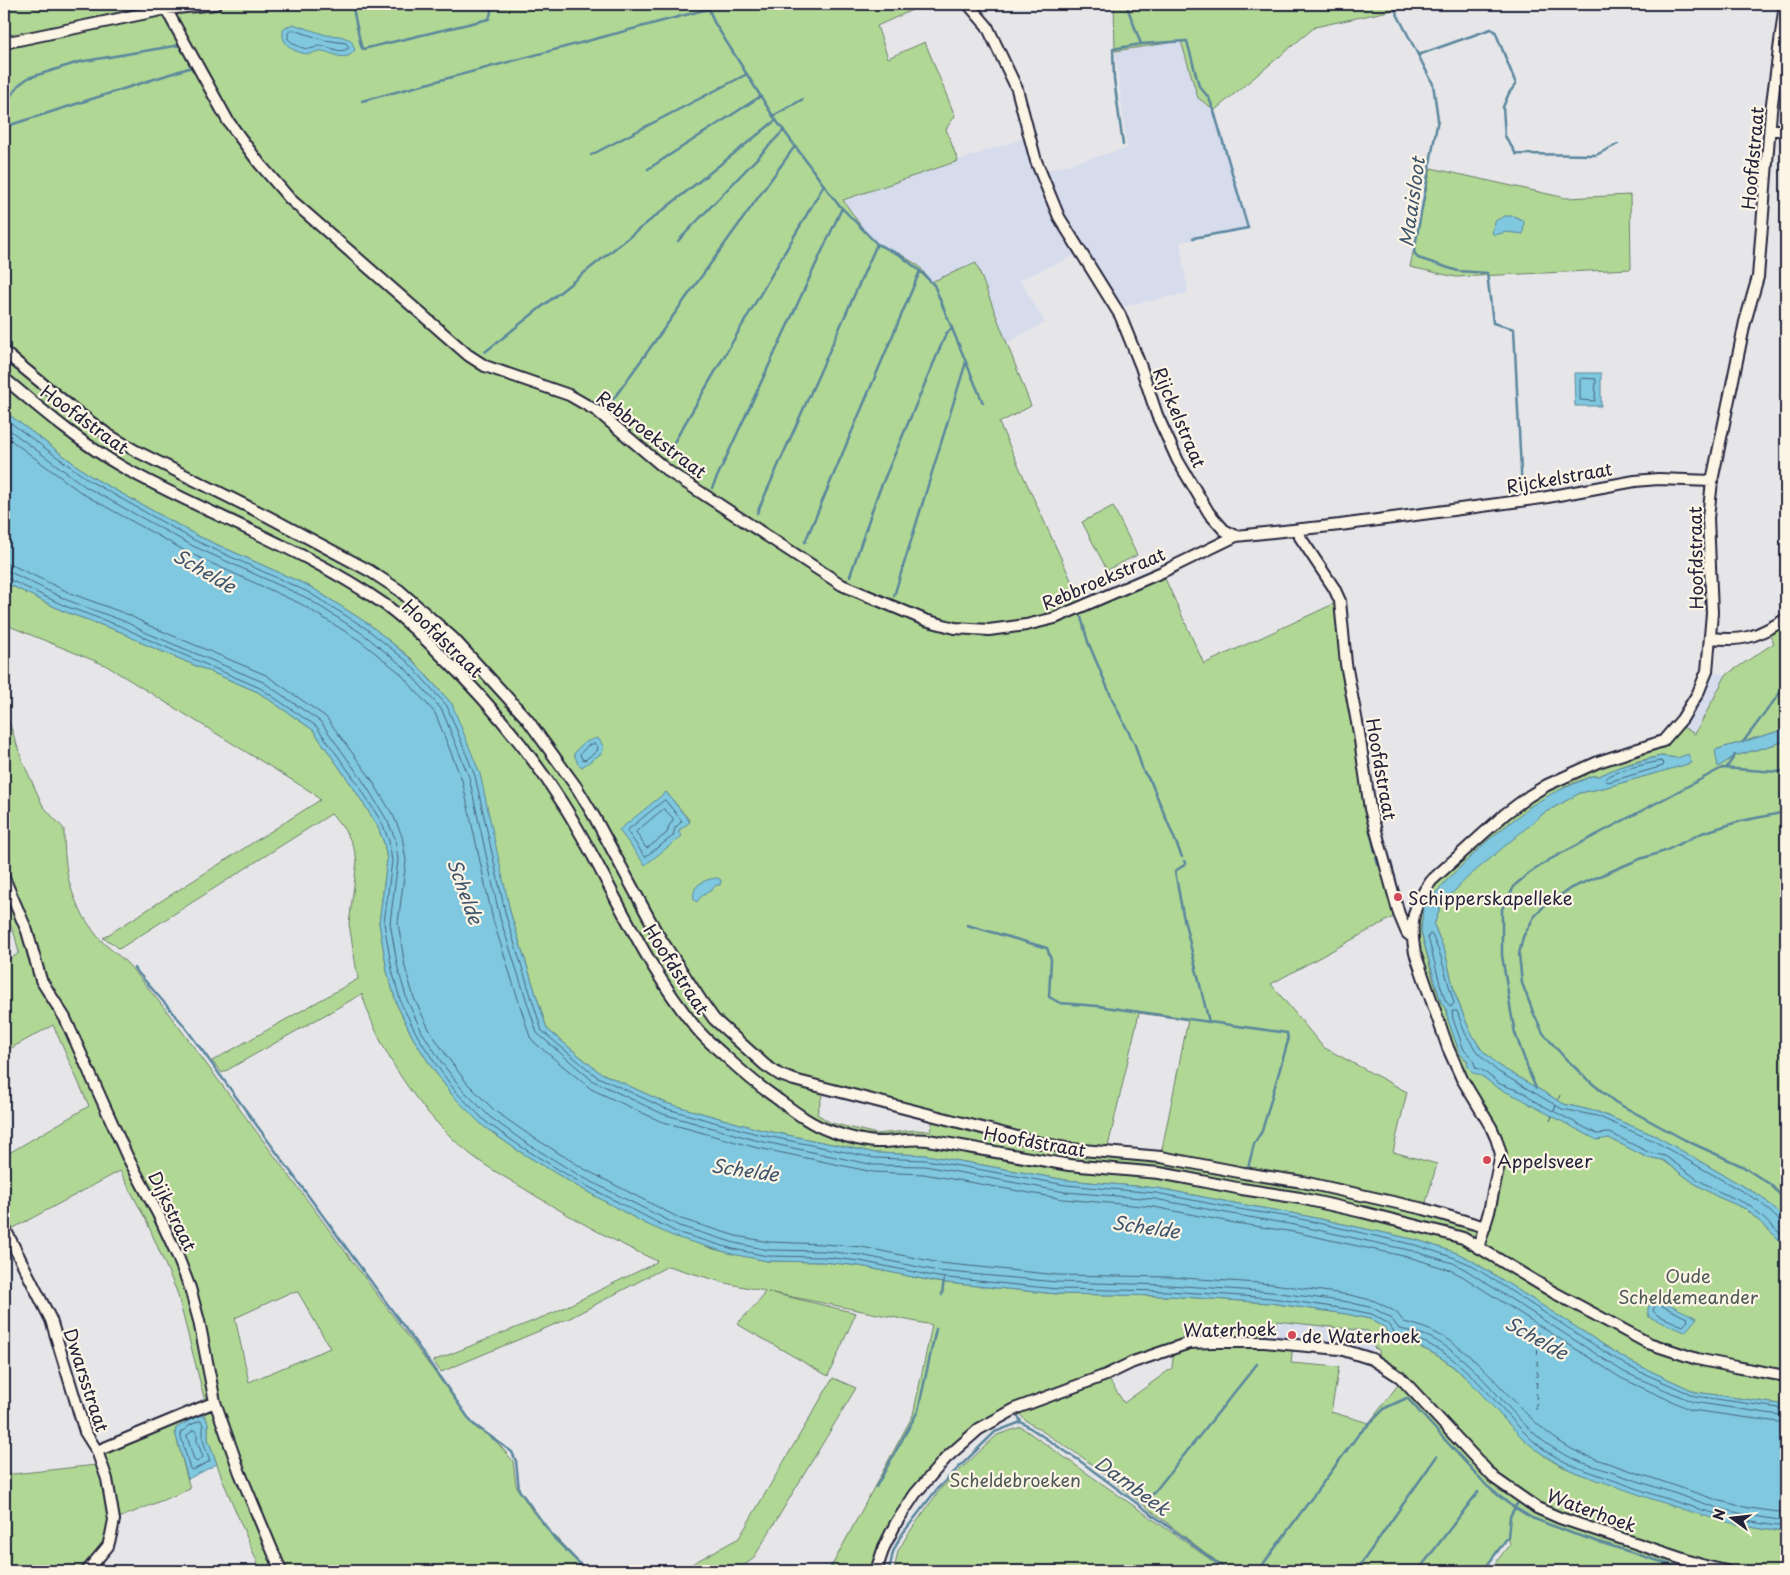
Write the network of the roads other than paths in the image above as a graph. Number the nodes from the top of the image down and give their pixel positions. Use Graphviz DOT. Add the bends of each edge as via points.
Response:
graph roads {
  1 [pos="216,4"];
  2 [pos="968,4"];
  3 [pos="1785,4"];
  4 [pos="166,9"];
  5 [pos="4,43"];
  6 [pos="1770,128"];
  7 [pos="1786,132"];
  8 [pos="4,352"];
  9 [pos="4,378"];
  10 [pos="1712,481"];
  11 [pos="1300,529"];
  12 [pos="1236,536"];
  13 [pos="1786,620"];
  14 [pos="1711,638"];
  15 [pos="4,878"];
  16 [pos="1396,905"];
  17 [pos="1415,906"];
  18 [pos="1412,937"];
  19 [pos="4,1227"];
  20 [pos="1485,1227"];
  21 [pos="1478,1248"];
  22 [pos="1786,1376"];
  23 [pos="215,1402"];
  24 [pos="97,1451"];
  25 [pos="87,1571"];
  26 [pos="281,1571"];
  27 [pos="876,1571"];
  28 [pos="1726,1571"];
  1 -- 4 [label="street"];
  2 -- 12 [label="street, Rijckelstraat" via="987,26 1017,89 1036,161 1059,217 1120,315 1178,461 1210,513 1224,530"];
  3 -- 6 [label="street, Hoofdstraat"];
  4 -- 5 [label="street"];
  4 -- 12 [label="street, Rebbroekstraat" via="228,121 259,163 290,198 468,354 485,366 569,394 597,411 668,471 842,585 925,620 955,628 989,630 1055,618"];
  6 -- 7 [label="street"];
  6 -- 10 [label="street, Hoofdstraat" via="1758,277 1745,322"];
  8 -- 20 [label="street, Hoofdstraat" via="107,434 370,571 399,590 454,639 527,719 577,788 657,933 714,1019 765,1066 780,1075 1037,1142 1072,1149 1161,1157 1303,1182 1424,1209"];
  9 -- 21 [label="street, Hoofdstraat" via="95,451 359,588 387,606 428,643 511,732 560,799 640,944 699,1032 753,1082 810,1121 828,1131 876,1142 915,1138 1069,1165 1159,1173 1300,1198 1463,1238"];
  10 -- 11 [label="street, Rijckelstraat" via="1635,481 1542,498"];
  10 -- 14 [label="street, Hoofdstraat" via="1708,534"];
  11 -- 12 [label="street, Rijckelstraat"];
  11 -- 16 [label="street, Hoofdstraat" via="1300,536 1340,601 1346,664 1370,810"];
  13 -- 14 [label="street" via="1745,638"];
  14 -- 17 [label="street, Hoofdstraat" via="1707,671 1698,693 1663,741 1598,762 1529,796 1432,880"];
  15 -- 23 [label="street, Dijkstraat" via="27,932 41,980 66,1018 115,1131 181,1264 199,1321"];
  16 -- 17 [label="street"];
  16 -- 18 [label="street, Hoofdstraat" via="1407,933"];
  17 -- 18 [label="street, Hoofdstraat"];
  18 -- 20 [label="street, Hoofdstraat" via="1448,1048 1499,1146 1500,1164"];
  19 -- 24 [label="street, Dwarsstraat" via="51,1320 84,1432"];
  20 -- 21 [label="street, Hoofdstraat"];
  21 -- 22 [label="street" via="1598,1318 1648,1342 1697,1359"];
  23 -- 24 [label="street"];
  23 -- 26 [label="street, Dijkstraat" via="240,1473"];
  24 -- 25 [label="street, Dwarsstraat" via="107,1479 114,1520 108,1546"];
  27 -- 28 [label="street, Waterhoek" via="896,1523 915,1494 946,1458 979,1429 1017,1408 1133,1362 1189,1343 1214,1342 1264,1342 1331,1348 1372,1358 1400,1377 1494,1478 1536,1508"];
}
